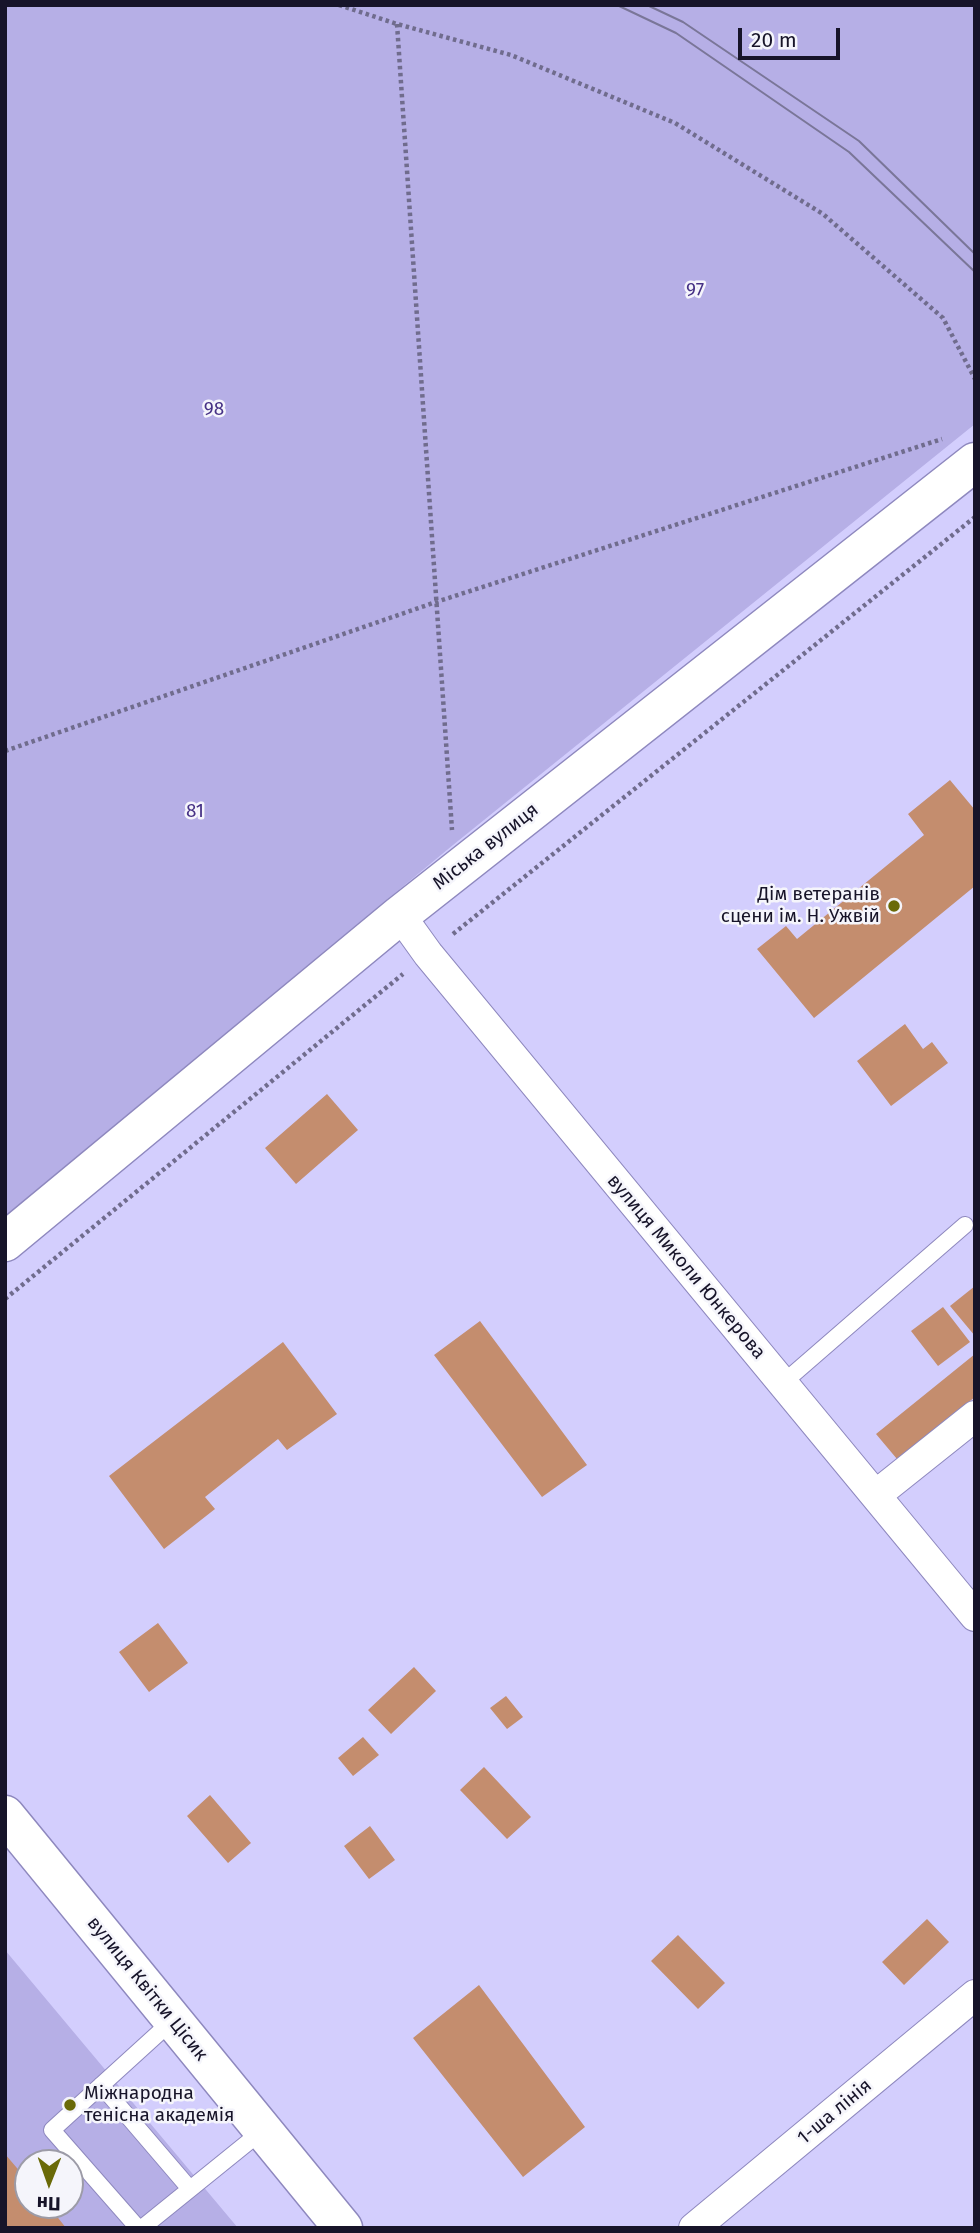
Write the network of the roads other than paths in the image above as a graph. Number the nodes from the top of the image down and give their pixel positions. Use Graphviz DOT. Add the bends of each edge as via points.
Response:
graph roads {
  1 [pos="963,450"];
  2 [pos="400,915"];
  3 [pos="965,1225"];
  4 [pos="5,1242"];
  5 [pos="783,1383"];
  6 [pos="975,1416"];
  7 [pos="876,1495"];
  8 [pos="975,1616"];
  9 [pos="5,1815"];
  10 [pos="975,1996"];
  11 [pos="173,2020"];
  12 [pos="101,2085"];
  13 [pos="263,2130"];
  14 [pos="190,2189"];
  15 [pos="140,2228"];
  16 [pos="343,2228"];
  17 [pos="694,2228"];
  1 -- 2 [label="street, Міська вулиця"];
  2 -- 4 [label="street, Міська вулиця"];
  2 -- 5 [label="street, вулиця Миколи Юнкерова"];
  3 -- 5 [label="lane"];
  5 -- 7 [label="street, вулиця Миколи Юнкерова"];
  6 -- 7 [label="street"];
  7 -- 8 [label="street, вулиця Миколи Юнкерова"];
  9 -- 11 [label="street, вулиця Квітки Цісик"];
  10 -- 17 [label="street, 1-ша лінія"];
  11 -- 12 [label="lane"];
  11 -- 13 [label="street, вулиця Квітки Цісик"];
  12 -- 14 [label="lane"];
  12 -- 15 [label="lane" via="52,2130"];
  13 -- 14 [label="lane"];
  13 -- 16 [label="street, вулиця Квітки Цісик"];
  14 -- 15 [label="lane"];
}
